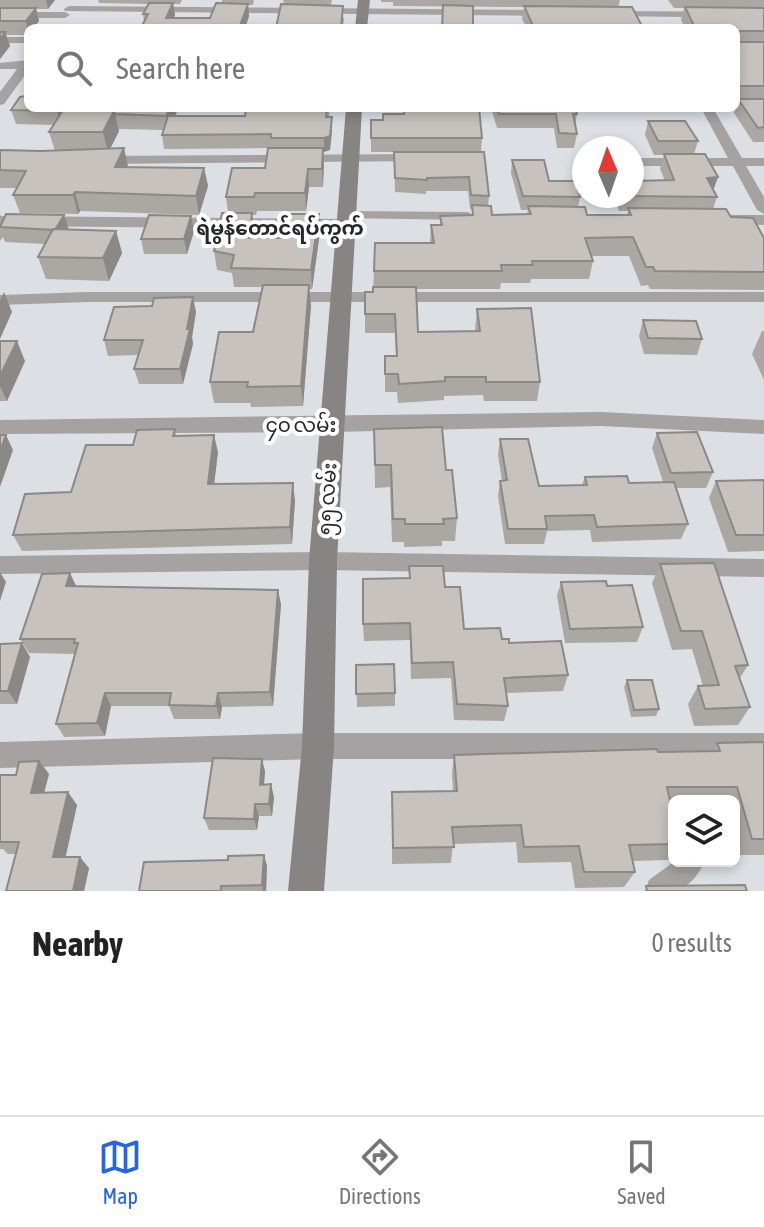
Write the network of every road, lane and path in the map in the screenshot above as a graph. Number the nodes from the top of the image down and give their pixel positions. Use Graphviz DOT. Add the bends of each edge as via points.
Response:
graph roads {
  1 [pos="647,0"];
  2 [pos="363,6"];
  3 [pos="70,8"];
  4 [pos="563,13"];
  5 [pos="593,14"];
  6 [pos="655,14"];
  7 [pos="0,15"];
  8 [pos="764,15"];
  9 [pos="660,24"];
  10 [pos="0,40"];
  11 [pos="24,40"];
  12 [pos="24,65"];
  13 [pos="0,66"];
  14 [pos="24,70"];
  15 [pos="5,103"];
  16 [pos="354,112"];
  17 [pos="709,112"];
  18 [pos="352,158"];
  19 [pos="441,158"];
  20 [pos="82,161"];
  21 [pos="644,162"];
  22 [pos="738,162"];
  23 [pos="764,162"];
  24 [pos="764,210"];
  25 [pos="487,217"];
  26 [pos="346,220"];
  27 [pos="719,220"];
  28 [pos="764,220"];
  29 [pos="0,221"];
  30 [pos="764,297"];
  31 [pos="339,298"];
  32 [pos="0,300"];
  33 [pos="332,425"];
  34 [pos="0,427"];
  35 [pos="764,427"];
  36 [pos="323,561"];
  37 [pos="0,565"];
  38 [pos="764,568"];
  39 [pos="318,746"];
  40 [pos="764,746"];
  41 [pos="0,755"];
  42 [pos="687,867"];
  43 [pos="306,891"];
  44 [pos="660,891"];
  1 -- 6 [label="street"];
  2 -- 3 [label="street"];
  2 -- 4 [label="street"];
  3 -- 7 [label="street"];
  5 -- 6 [label="street"];
  6 -- 8 [label="street"];
  6 -- 9 [label="street"];
  10 -- 11 [label="street"];
  12 -- 13 [label="street"];
  14 -- 15 [label="street"];
  16 -- 18 [label="main road, ၅၅ လမ်း"];
  17 -- 22 [label="street"];
  18 -- 19 [label="street"];
  18 -- 20 [label="street"];
  18 -- 26 [label="main road, ၅၅ လမ်း"];
  21 -- 22 [label="street"];
  22 -- 23 [label="street"];
  22 -- 24 [label="street"];
  25 -- 26 [label="street"];
  26 -- 29 [label="street"];
  26 -- 31 [label="main road, ၅၅ လမ်း"];
  27 -- 28 [label="street"];
  30 -- 31 [label="street"];
  31 -- 32 [label="street"];
  31 -- 33 [label="main road, ၅၅ လမ်း"];
  33 -- 34 [label="street, ၄၀ လမ်း"];
  33 -- 35 [label="street, ၄၀ လမ်း" via="601,419"];
  33 -- 36 [label="main road, ၅၅ လမ်း"];
  36 -- 37 [label="street"];
  36 -- 38 [label="street"];
  36 -- 39 [label="main road, ၅၅ လမ်း"];
  39 -- 40 [label="street"];
  39 -- 41 [label="street"];
  39 -- 43 [label="main road, ၅၅ လမ်း"];
  42 -- 44 [label="street"];
}
